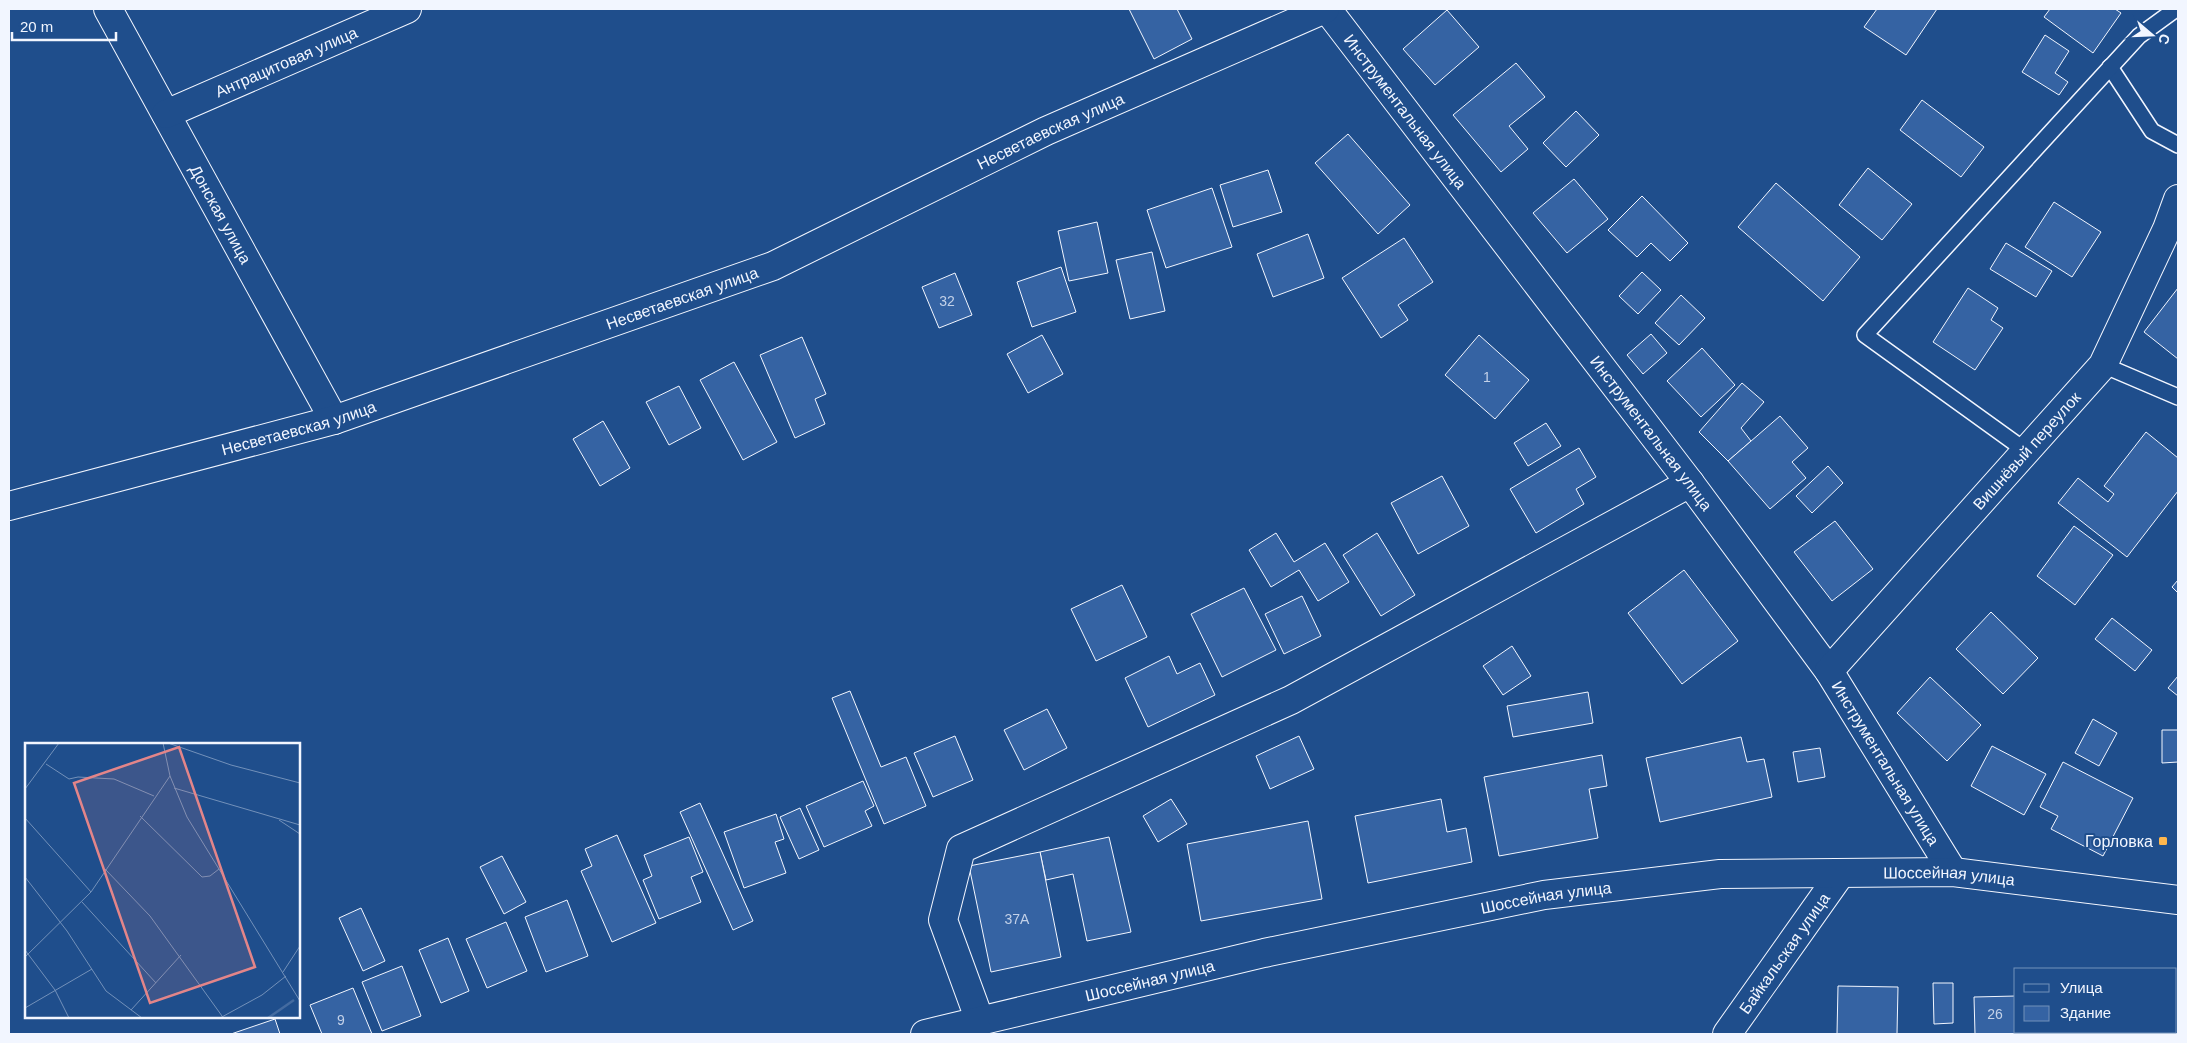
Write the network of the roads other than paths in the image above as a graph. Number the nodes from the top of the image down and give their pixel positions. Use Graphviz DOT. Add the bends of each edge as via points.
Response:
graph roads {
  1 [pos="108,9"];
  2 [pos="407,9"];
  3 [pos="1326,9"];
  4 [pos="2176,9"];
  5 [pos="2110,67"];
  6 [pos="166,114"];
  7 [pos="2178,145"];
  8 [pos="2178,199"];
  9 [pos="2103,365"];
  10 [pos="2178,397"];
  11 [pos="334,420"];
  12 [pos="2026,451"];
  13 [pos="1690,483"];
  14 [pos="9,506"];
  15 [pos="1828,671"];
  16 [pos="1953,872"];
  17 [pos="1841,873"];
  18 [pos="2178,900"];
  19 [pos="980,1021"];
  20 [pos="925,1034"];
  21 [pos="1727,1034"];
  1 -- 6 [label="street, Донская улица"];
  2 -- 6 [label="street, Антрацитовая улица"];
  3 -- 11 [label="street, Несветаевская улица" via="1046,131 773,266"];
  3 -- 13 [label="street, Инструментальная улица"];
  4 -- 5 [label="lane" via="2139,36"];
  5 -- 7 [label="lane" via="2152,131"];
  5 -- 12 [label="lane" via="1865,335"];
  6 -- 11 [label="street, Донская улица"];
  8 -- 9 [label="street, Вишнёвый переулок"];
  9 -- 10 [label="lane"];
  9 -- 12 [label="street, Вишнёвый переулок"];
  11 -- 14 [label="street, Несветаевская улица"];
  12 -- 15 [label="street, Вишнёвый переулок"];
  13 -- 15 [label="street, Инструментальная улица"];
  13 -- 19 [label="street" via="1291,700 961,848 943,920"];
  15 -- 16 [label="street, Инструментальная улица"];
  16 -- 17 [label="street, Шоссейная улица"];
  16 -- 18 [label="street, Шоссейная улица"];
  17 -- 19 [label="street, Шоссейная улица" via="1720,874 1544,895 1264,953"];
  17 -- 21 [label="street, Байкальская улица"];
  19 -- 20 [label="street, Шоссейная улица"];
}
